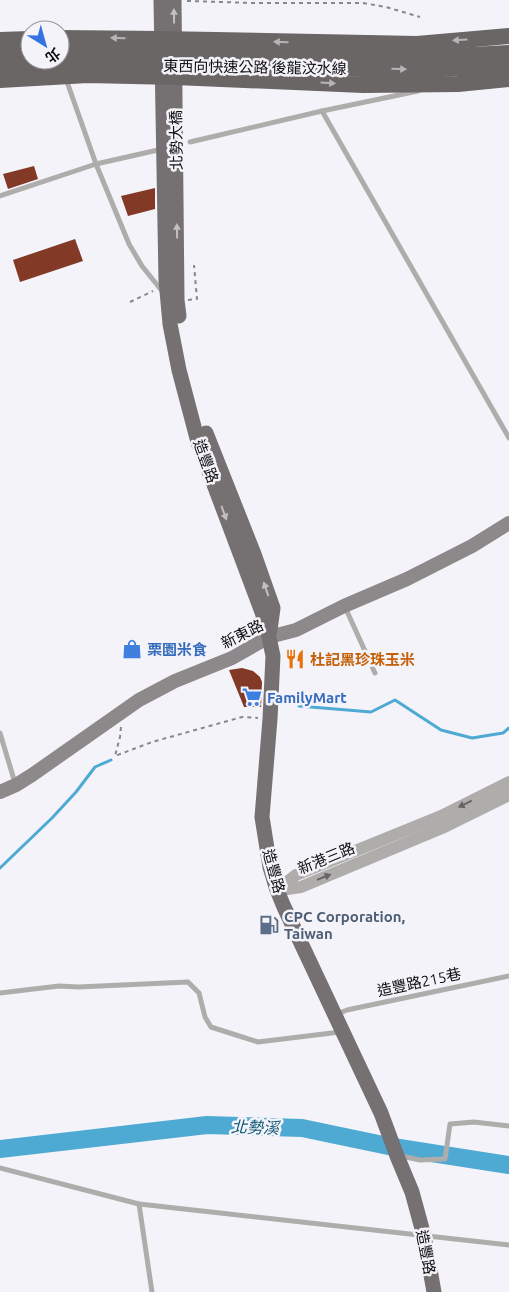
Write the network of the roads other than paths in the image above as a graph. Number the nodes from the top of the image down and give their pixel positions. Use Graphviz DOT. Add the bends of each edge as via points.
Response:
graph roads {
  1 [pos="161,0"];
  2 [pos="174,0"];
  3 [pos="509,36"];
  4 [pos="70,38"];
  5 [pos="20,39"];
  6 [pos="168,39"];
  7 [pos="0,40"];
  8 [pos="70,51"];
  9 [pos="20,52"];
  10 [pos="0,53"];
  11 [pos="509,53"];
  12 [pos="0,66"];
  13 [pos="509,66"];
  14 [pos="63,70"];
  15 [pos="509,72"];
  16 [pos="168,77"];
  17 [pos="509,79"];
  18 [pos="0,80"];
  19 [pos="322,112"];
  20 [pos="190,142"];
  21 [pos="158,150"];
  22 [pos="96,164"];
  23 [pos="0,196"];
  24 [pos="169,289"];
  25 [pos="509,438"];
  26 [pos="509,523"];
  27 [pos="344,606"];
  28 [pos="269,636"];
  29 [pos="375,673"];
  30 [pos="0,733"];
  31 [pos="509,782"];
  32 [pos="16,785"];
  33 [pos="0,792"];
  34 [pos="509,795"];
  35 [pos="277,890"];
  36 [pos="509,976"];
  37 [pos="0,994"];
  38 [pos="335,1016"];
  39 [pos="344,1032"];
  40 [pos="509,1126"];
  41 [pos="397,1156"];
  42 [pos="0,1168"];
  43 [pos="139,1204"];
  44 [pos="424,1236"];
  45 [pos="509,1245"];
  46 [pos="152,1292"];
  47 [pos="434,1292"];
  1 -- 6 [label="main road, 北勢大橋"];
  6 -- 2 [label="main road, 北勢大橋, one-way"];
  3 -- 6 [label="highway, one-way" via="417,44"];
  6 -- 4 [label="highway, one-way"];
  5 -- 7 [label="highway"];
  6 -- 16 [label="main road, 北勢大橋"];
  8 -- 11 [label="highway, 東西向快速公路 後龍汶水線" via="415,58"];
  9 -- 10 [label="highway"];
  12 -- 13 [label="highway, 東西向快速公路 後龍汶水線, one-way" via="88,64 416,70"];
  14 -- 22 [label="lane"];
  15 -- 19 [label="lane"];
  16 -- 17 [label="highway, one-way" via="362,84 458,84"];
  16 -- 18 [label="highway" via="88,75"];
  16 -- 24 [label="main road, 北勢大橋"];
  19 -- 20 [label="lane"];
  19 -- 25 [label="lane"];
  21 -- 22 [label="lane"];
  22 -- 23 [label="lane"];
  22 -- 24 [label="lane" via="128,244 142,266"];
  24 -- 28 [label="main road, 造豐路" via="208,439 273,608"];
  26 -- 27 [label="main road, 新東路" via="440,563"];
  27 -- 28 [label="main road, 新東路" via="296,630"];
  27 -- 29 [label="lane"];
  28 -- 32 [label="main road, 新東路" via="232,658 139,700"];
  28 -- 35 [label="main road, 造豐路" via="273,656 262,817"];
  30 -- 32 [label="lane"];
  31 -- 35 [label="street, 新港三路, one-way" via="441,816 296,876"];
  32 -- 33 [label="main road, 新東路"];
  35 -- 34 [label="street, 新港三路, one-way" via="301,887 442,828"];
  35 -- 38 [label="main road, 造豐路"];
  36 -- 38 [label="lane, 造豐路215巷" via="346,1010"];
  37 -- 39 [label="lane" via="59,986 188,982 200,993 205,1017 211,1027 258,1042"];
  38 -- 39 [label="main road, 造豐路"];
  39 -- 41 [label="main road, 造豐路"];
  40 -- 41 [label="lane" via="474,1122 450,1124 445,1159 420,1160"];
  41 -- 44 [label="main road, 造豐路" via="412,1192"];
  42 -- 43 [label="lane"];
  43 -- 44 [label="lane"];
  43 -- 46 [label="lane"];
  44 -- 45 [label="lane"];
  44 -- 47 [label="main road, 造豐路"];
}
